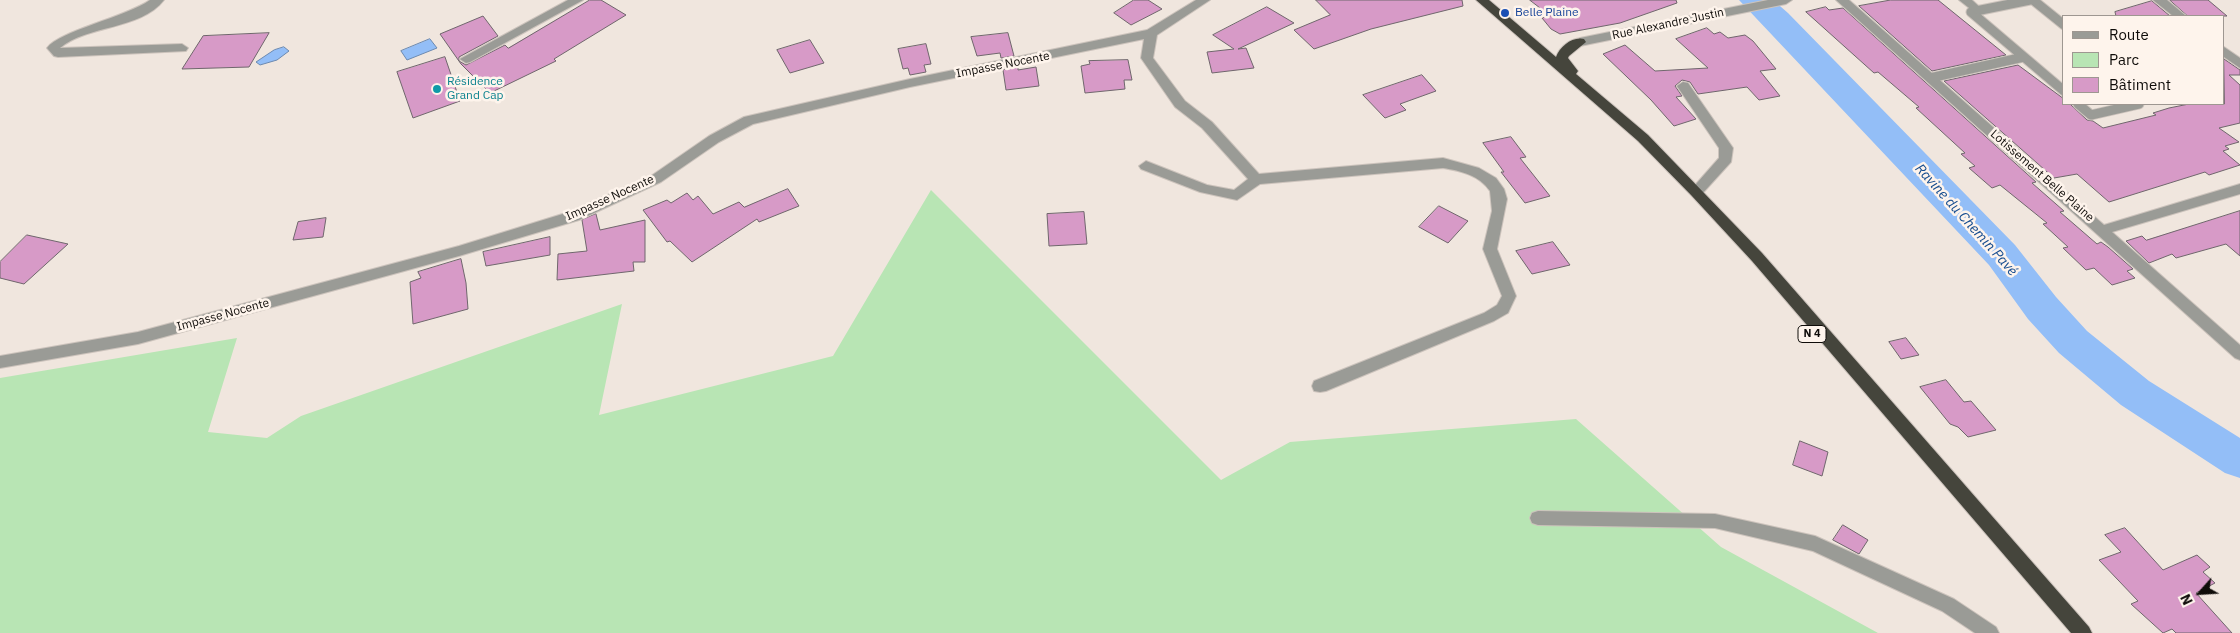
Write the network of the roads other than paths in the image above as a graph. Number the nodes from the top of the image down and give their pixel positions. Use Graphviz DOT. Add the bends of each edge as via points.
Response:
graph roads {
  1 [pos="158,0"];
  2 [pos="577,0"];
  3 [pos="1204,0"];
  4 [pos="1474,0"];
  5 [pos="1482,0"];
  6 [pos="1786,0"];
  7 [pos="1842,0"];
  8 [pos="1965,0"];
  9 [pos="2032,0"];
  10 [pos="2159,0"];
  11 [pos="1978,11"];
  12 [pos="2179,15"];
  13 [pos="1505,19"];
  14 [pos="2062,23"];
  15 [pos="1151,33"];
  16 [pos="1580,42"];
  17 [pos="182,48"];
  18 [pos="2225,52"];
  19 [pos="2024,57"];
  20 [pos="466,59"];
  21 [pos="2240,64"];
  22 [pos="1930,78"];
  23 [pos="1683,86"];
  24 [pos="2062,89"];
  25 [pos="2079,105"];
  26 [pos="2135,105"];
  27 [pos="1607,107"];
  28 [pos="1146,166"];
  29 [pos="1256,179"];
  30 [pos="2240,189"];
  31 [pos="1696,192"];
  32 [pos="2103,230"];
  33 [pos="2240,354"];
  34 [pos="0,362"];
  35 [pos="1320,386"];
  36 [pos="1538,518"];
  37 [pos="1990,633"];
  38 [pos="2072,633"];
  39 [pos="2083,633"];
  1 -- 17 [label="street" via="60,42 53,48 58,53"];
  2 -- 20 [label="street"];
  3 -- 15 [label="street, Impasse Nocente"];
  4 -- 38 [label="highway, N 4" via="1659,163 1752,264"];
  5 -- 13 [label="highway, N 4"];
  6 -- 16 [label="street, Rue Alexandre Justin"];
  7 -- 22 [label="street, Lotissement Belle Plaine"];
  8 -- 11 [label="street"];
  9 -- 11 [label="lane"];
  9 -- 14 [label="lane"];
  10 -- 12 [label="street"];
  11 -- 19 [label="lane" via="1971,12"];
  13 -- 16 [label="highway" via="1548,44"];
  13 -- 27 [label="highway, N 4"];
  15 -- 29 [label="street" via="1147,58 1180,104 1207,125"];
  15 -- 34 [label="street, Impasse Nocente" via="749,120 714,139 656,179 574,216 459,251 138,338"];
  16 -- 27 [label="highway" via="1567,49 1562,59 1606,101"];
  18 -- 21 [label="street"];
  19 -- 22 [label="lane"];
  19 -- 24 [label="lane"];
  22 -- 32 [label="street, Lotissement Belle Plaine"];
  23 -- 31 [label="street" via="1726,148 1726,159"];
  25 -- 26 [label="lane" via="2091,115"];
  27 -- 31 [label="highway, N 4"];
  28 -- 29 [label="street" via="1205,189 1237,195"];
  29 -- 35 [label="street" via="1443,163 1469,168 1486,176 1498,190 1500,209 1490,250 1510,296 1503,309"];
  30 -- 32 [label="street"];
  31 -- 39 [label="highway, N 4" via="1770,271"];
  32 -- 33 [label="street, Lotissement Belle Plaine"];
  36 -- 37 [label="street" via="1715,522 1816,544 1948,605"];
}
